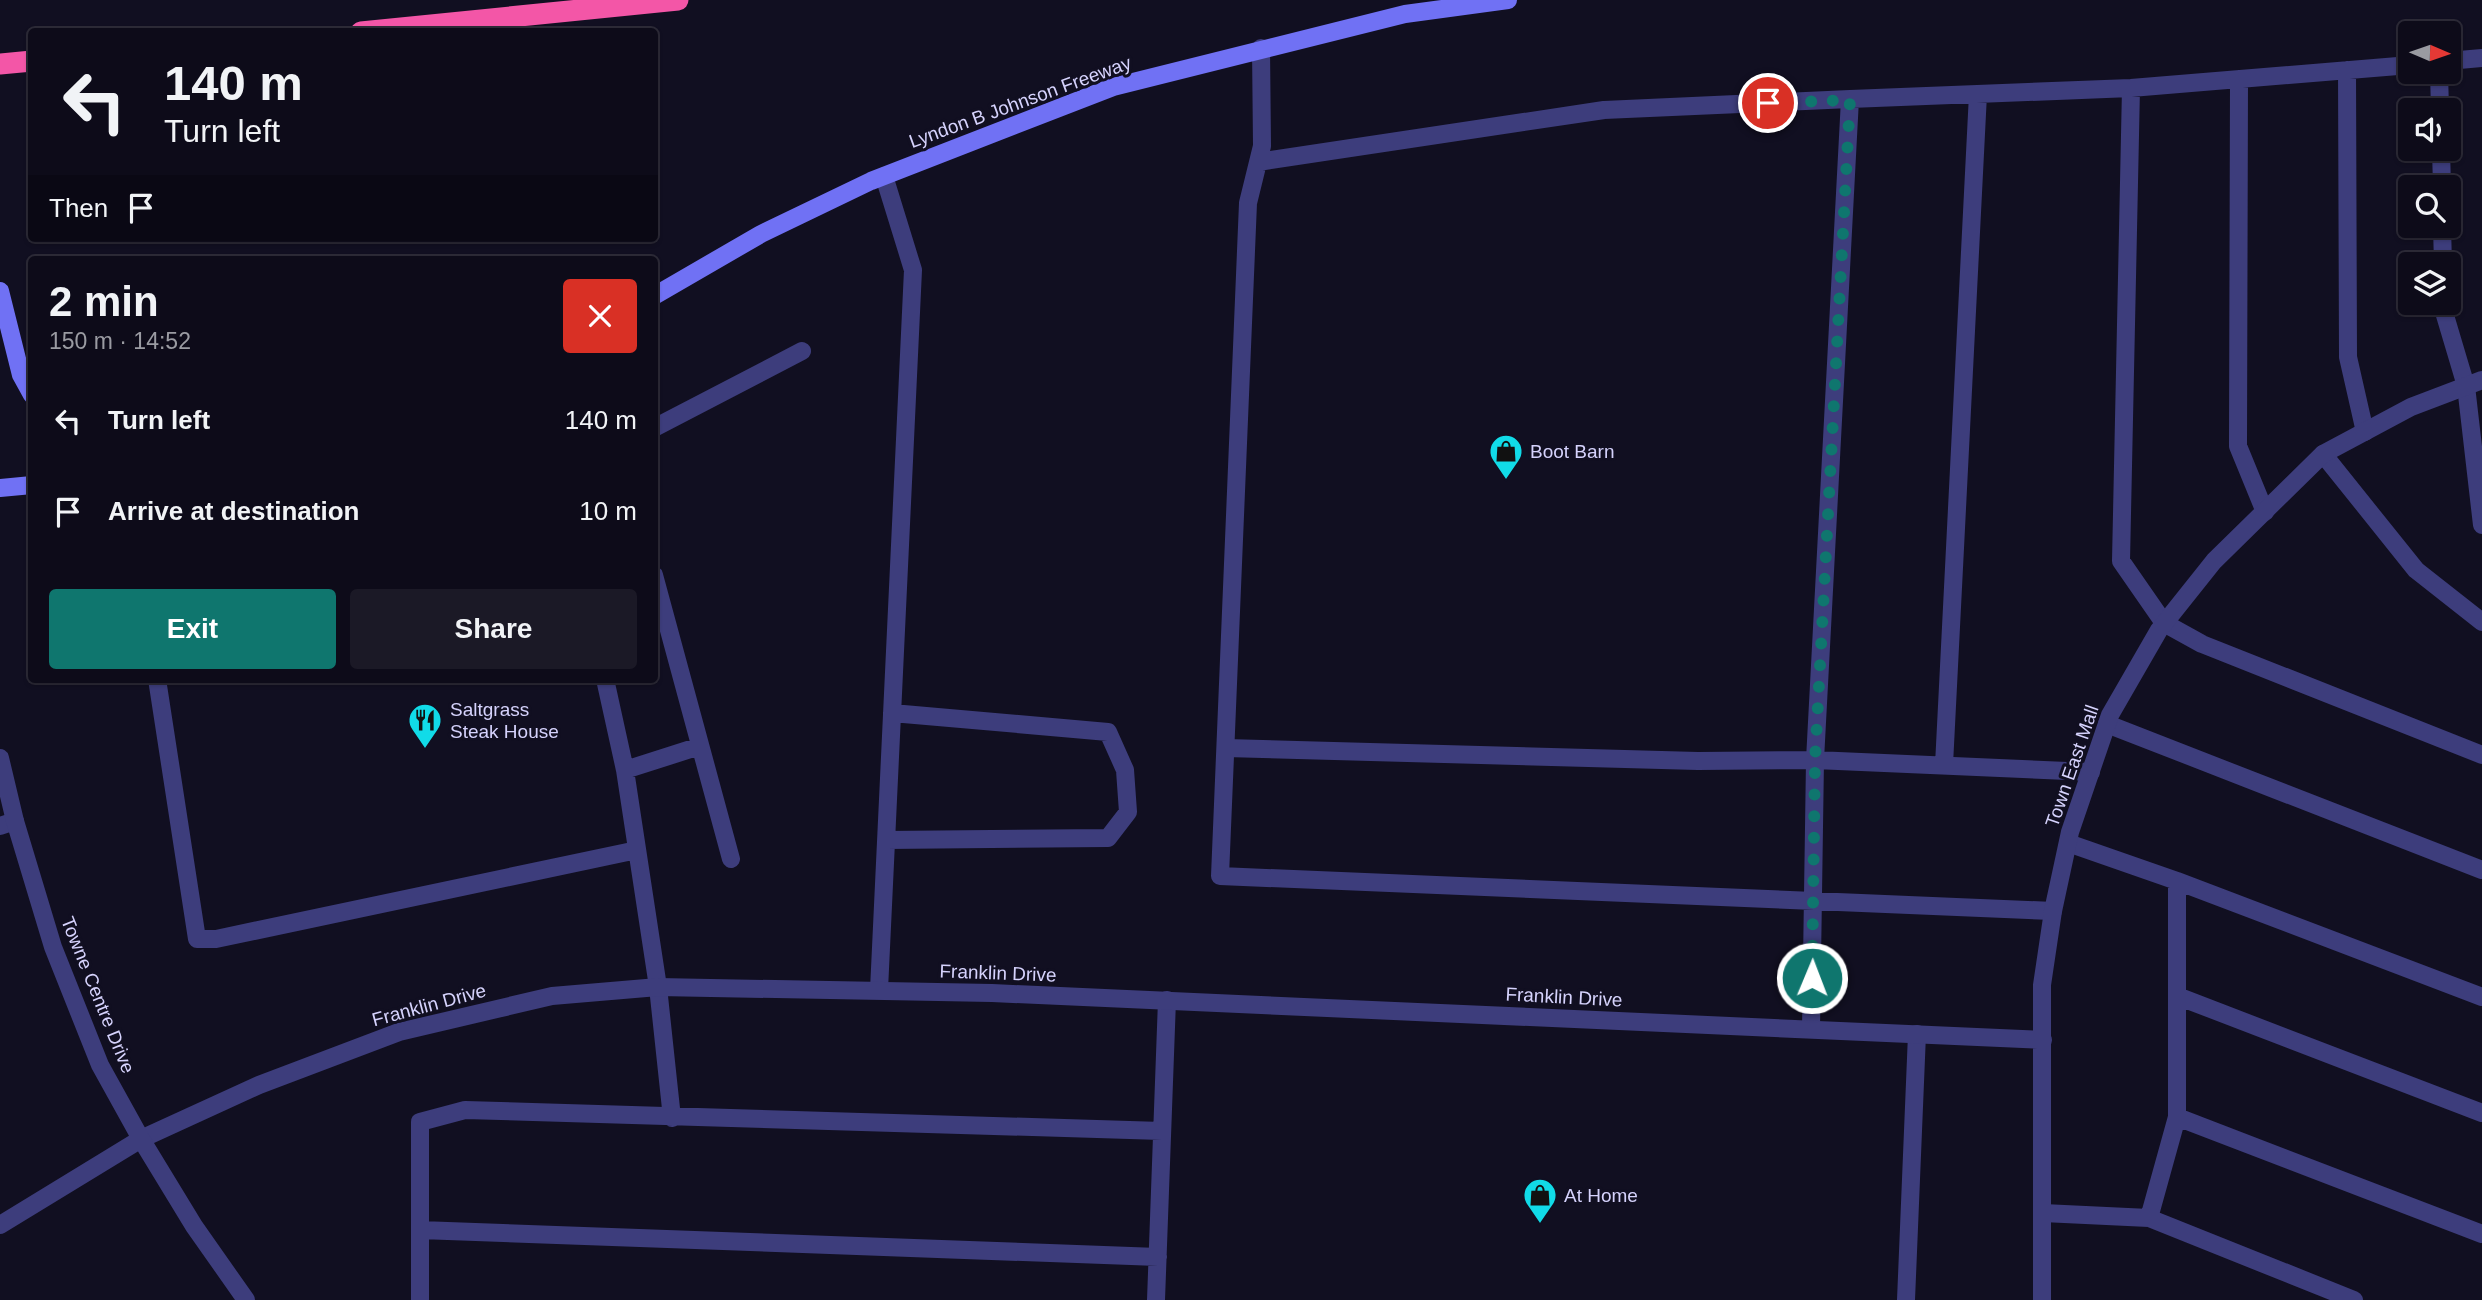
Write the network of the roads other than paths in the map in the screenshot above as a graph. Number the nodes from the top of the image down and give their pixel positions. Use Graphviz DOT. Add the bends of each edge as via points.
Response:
graph roads {
  1 [pos="678,0"];
  2 [pos="1508,0"];
  3 [pos="401,28"];
  4 [pos="1261,48"];
  5 [pos="2482,58"];
  6 [pos="2461,60"];
  7 [pos="28,61"];
  8 [pos="0,64"];
  9 [pos="2398,66"];
  10 [pos="2347,70"];
  11 [pos="2239,79"];
  12 [pos="2131,88"];
  13 [pos="1978,94"];
  14 [pos="1850,100"];
  15 [pos="1258,162"];
  16 [pos="884,176"];
  17 [pos="0,291"];
  18 [pos="658,294"];
  19 [pos="2445,315"];
  20 [pos="802,351"];
  21 [pos="2474,383"];
  22 [pos="28,388"];
  23 [pos="658,426"];
  24 [pos="2365,432"];
  25 [pos="2323,454"];
  26 [pos="28,485"];
  27 [pos="0,488"];
  28 [pos="2265,512"];
  29 [pos="2482,526"];
  30 [pos="658,590"];
  31 [pos="2482,622"];
  32 [pos="2164,623"];
  33 [pos="158,683"];
  34 [pos="606,683"];
  35 [pos="892,713"];
  36 [pos="2107,724"];
  37 [pos="701,746"];
  38 [pos="1226,748"];
  39 [pos="2482,755"];
  40 [pos="0,758"];
  41 [pos="1815,760"];
  42 [pos="1944,765"];
  43 [pos="625,770"];
  44 [pos="2091,772"];
  45 [pos="8,823"];
  46 [pos="886,840"];
  47 [pos="2068,843"];
  48 [pos="637,850"];
  49 [pos="731,859"];
  50 [pos="2482,870"];
  51 [pos="2177,881"];
  52 [pos="1813,901"];
  53 [pos="2053,911"];
  54 [pos="658,987"];
  55 [pos="879,990"];
  56 [pos="2177,996"];
  57 [pos="2482,997"];
  58 [pos="1167,1000"];
  59 [pos="1811,1030"];
  60 [pos="1917,1034"];
  61 [pos="2043,1040"];
  62 [pos="2482,1113"];
  63 [pos="2177,1117"];
  64 [pos="672,1118"];
  65 [pos="1162,1131"];
  66 [pos="141,1139"];
  67 [pos="2043,1213"];
  68 [pos="2149,1218"];
  69 [pos="0,1225"];
  70 [pos="420,1230"];
  71 [pos="2482,1234"];
  72 [pos="1158,1257"];
  73 [pos="246,1300"];
  74 [pos="420,1300"];
  75 [pos="1156,1300"];
  76 [pos="1906,1300"];
  77 [pos="2042,1300"];
  78 [pos="2354,1300"];
  1 -- 3 [label="highway"];
  2 -- 4 [label="main road, Lyndon B Johnson Freeway" via="1405,14"];
  4 -- 15 [label="street" via="1262,146"];
  4 -- 16 [label="main road, Lyndon B Johnson Freeway" via="1113,87"];
  5 -- 6 [label="street"];
  7 -- 8 [label="highway"];
  9 -- 10 [label="street"];
  10 -- 11 [label="street"];
  10 -- 24 [label="street" via="2348,357"];
  11 -- 12 [label="street"];
  11 -- 28 [label="street" via="2238,446"];
  12 -- 13 [label="street"];
  12 -- 32 [label="street" via="2121,561"];
  13 -- 14 [label="street"];
  13 -- 42 [label="street"];
  14 -- 15 [label="street" via="1604,110"];
  14 -- 41 [label="street"];
  15 -- 38 [label="street" via="1248,203"];
  16 -- 18 [label="main road, Lyndon B Johnson Freeway" via="761,234"];
  16 -- 35 [label="street" via="913,270"];
  17 -- 22 [label="main road"];
  19 -- 21 [label="street"];
  20 -- 23 [label="street"];
  21 -- 24 [label="street, Town East Mall" via="2411,407"];
  21 -- 29 [label="street"];
  24 -- 25 [label="street, Town East Mall"];
  25 -- 28 [label="street, Town East Mall"];
  25 -- 31 [label="street" via="2416,570"];
  26 -- 27 [label="main road"];
  28 -- 32 [label="street, Town East Mall" via="2214,561"];
  30 -- 37 [label="street"];
  32 -- 36 [label="street, Town East Mall"];
  32 -- 39 [label="street" via="2202,644"];
  33 -- 48 [label="street" via="197,939 216,939"];
  34 -- 43 [label="street"];
  35 -- 46 [label="street"];
  35 -- 46 [label="street" via="1108,732 1125,770 1128,812 1108,838"];
  36 -- 44 [label="street, Town East Mall"];
  36 -- 50 [label="street"];
  37 -- 43 [label="street"];
  37 -- 49 [label="street"];
  38 -- 41 [label="street"];
  38 -- 52 [label="street" via="1220,876"];
  40 -- 45 [label="street, Towne Centre Drive"];
  41 -- 42 [label="street"];
  41 -- 52 [label="street"];
  42 -- 44 [label="street"];
  43 -- 48 [label="street"];
  44 -- 47 [label="street, Town East Mall"];
  45 -- 66 [label="street, Towne Centre Drive" via="100,1065"];
  46 -- 55 [label="street"];
  47 -- 51 [label="street"];
  47 -- 53 [label="street, Town East Mall"];
  48 -- 54 [label="street"];
  51 -- 56 [label="street"];
  51 -- 57 [label="street"];
  52 -- 53 [label="street"];
  52 -- 59 [label="street"];
  53 -- 61 [label="street, Town East Mall" via="2042,985"];
  54 -- 55 [label="street, Franklin Drive"];
  54 -- 64 [label="street"];
  54 -- 66 [label="street, Franklin Drive" via="551,996 399,1032 259,1085"];
  55 -- 58 [label="street, Franklin Drive"];
  56 -- 62 [label="street"];
  56 -- 63 [label="street"];
  58 -- 59 [label="street, Franklin Drive"];
  58 -- 65 [label="street"];
  59 -- 60 [label="street, Franklin Drive"];
  60 -- 61 [label="street, Franklin Drive"];
  60 -- 76 [label="street"];
  61 -- 67 [label="street, Town East Mall"];
  63 -- 68 [label="street"];
  63 -- 71 [label="street"];
  64 -- 65 [label="street"];
  64 -- 70 [label="street" via="466,1110 420,1122"];
  65 -- 72 [label="street"];
  66 -- 69 [label="street, Franklin Drive"];
  66 -- 73 [label="street, Towne Centre Drive"];
  67 -- 68 [label="street"];
  67 -- 77 [label="street, Town East Mall"];
  68 -- 78 [label="street"];
  70 -- 72 [label="street"];
  70 -- 74 [label="street"];
  72 -- 75 [label="street"];
}
